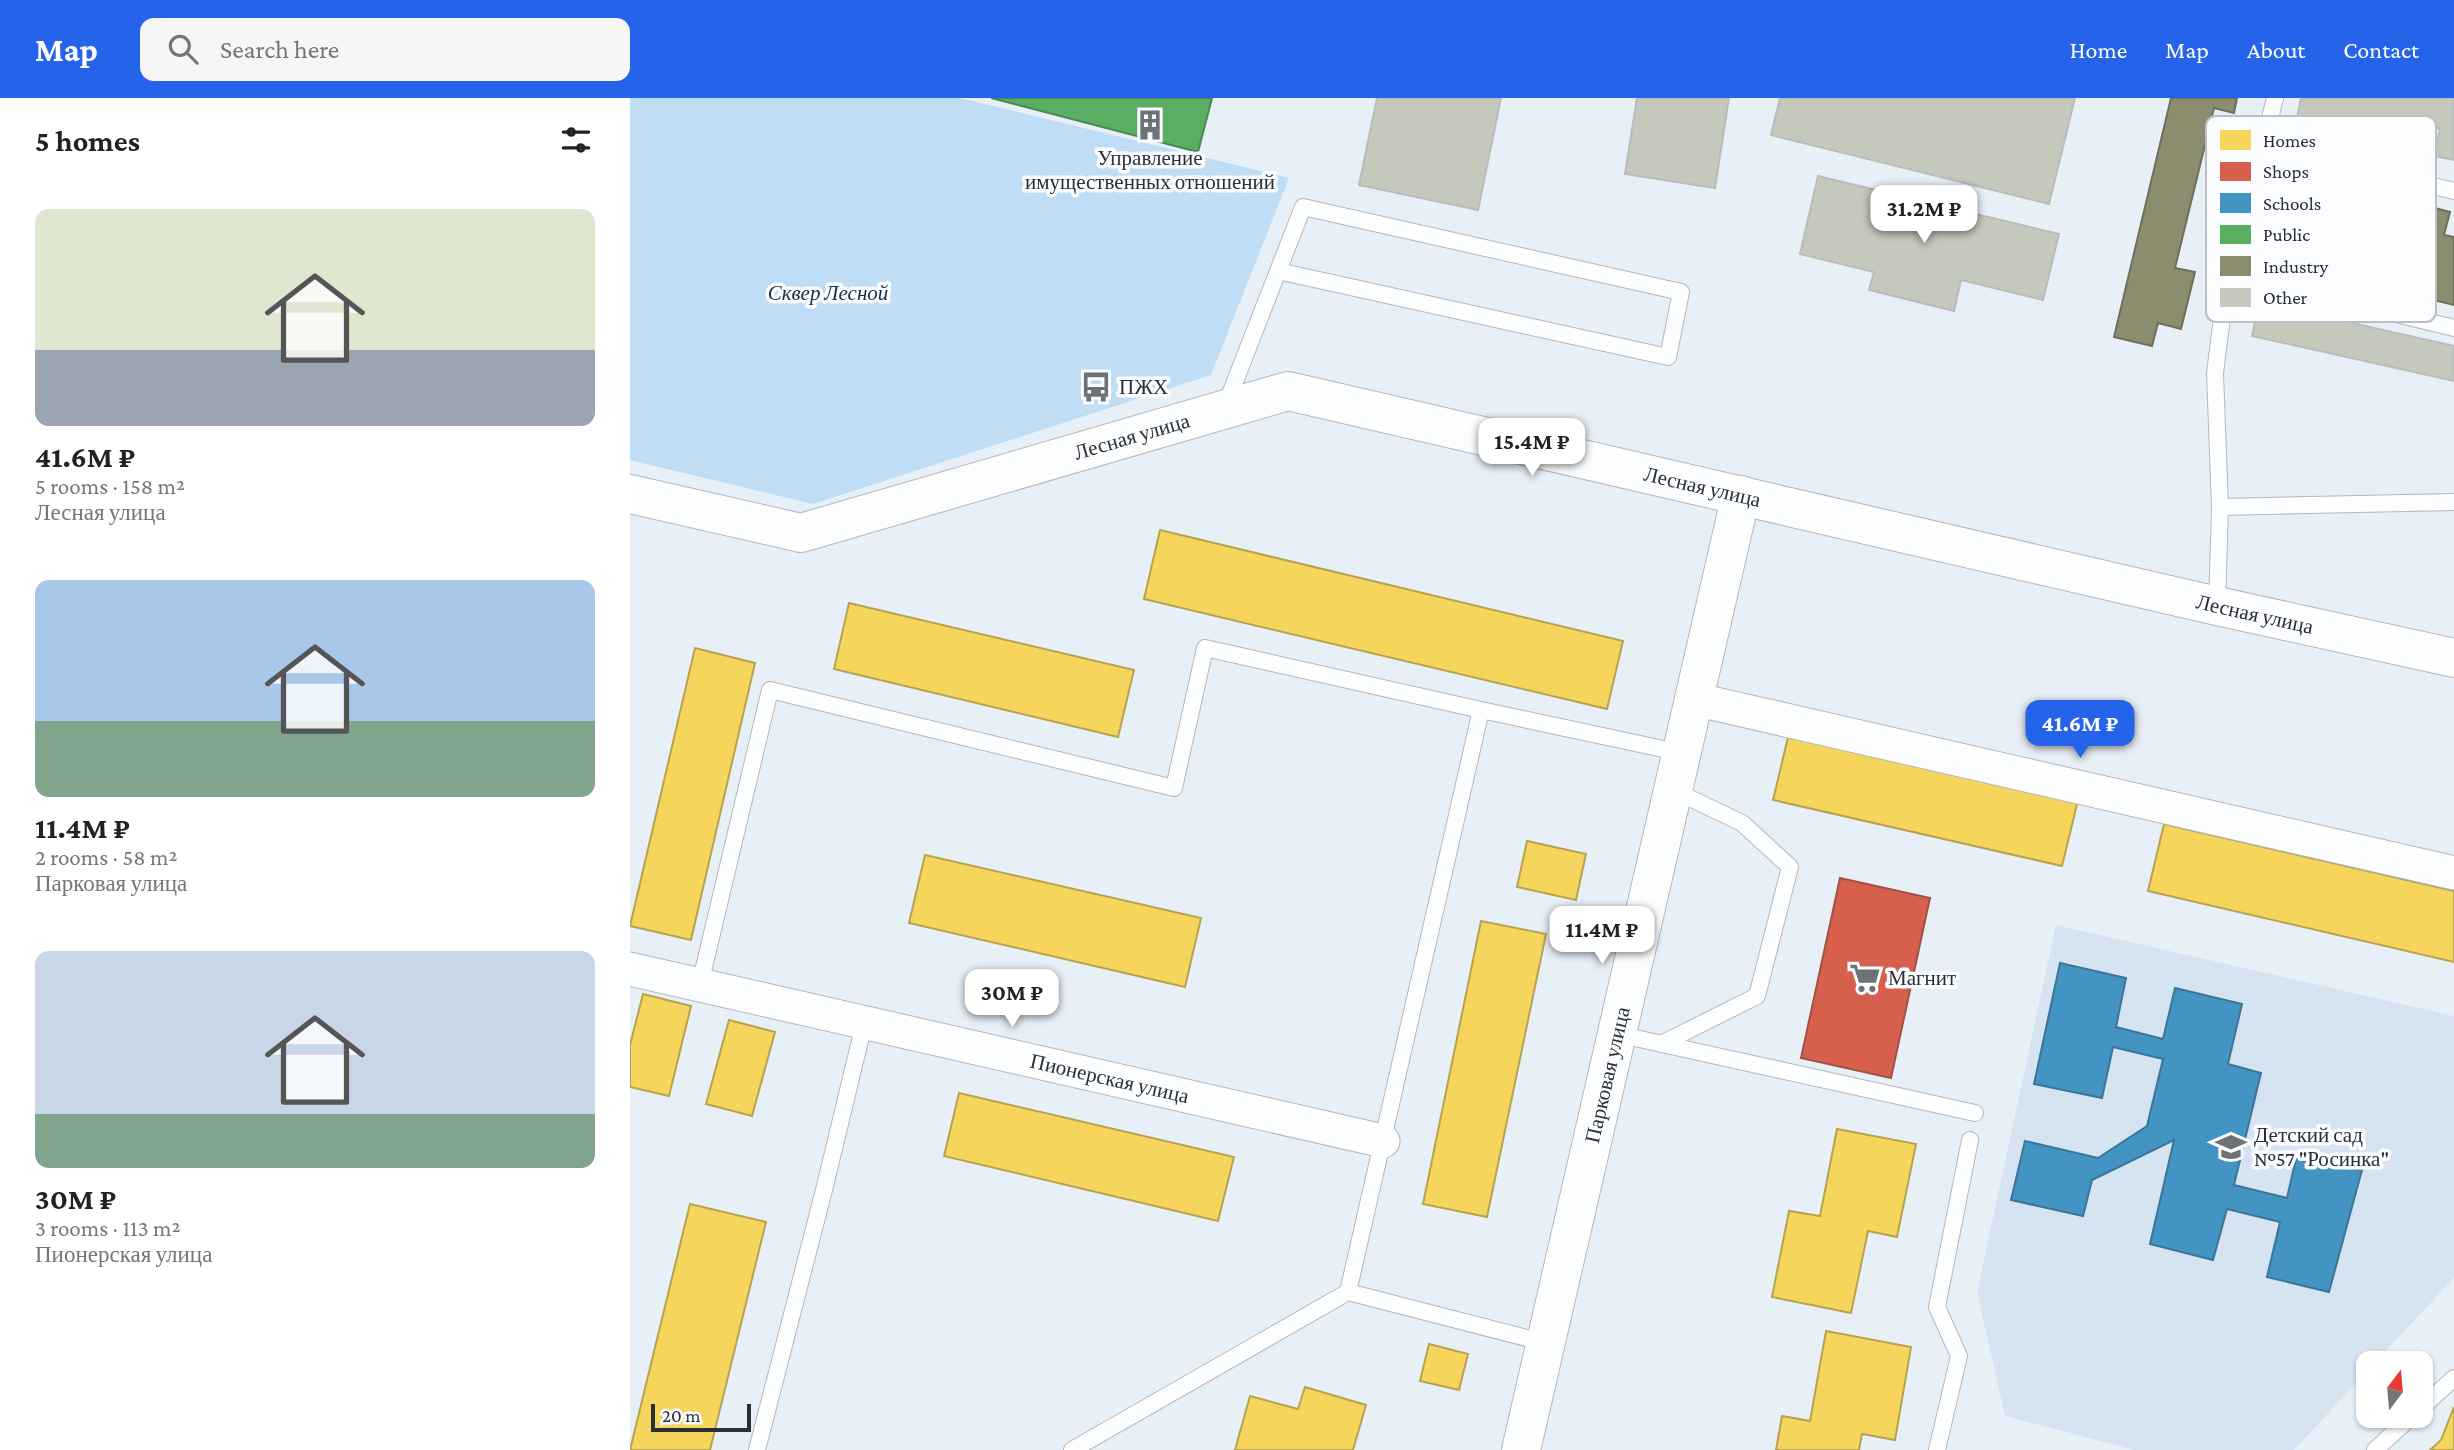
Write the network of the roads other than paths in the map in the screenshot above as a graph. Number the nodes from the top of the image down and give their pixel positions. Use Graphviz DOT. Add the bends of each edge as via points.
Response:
graph roads {
  1 [pos="2274,98"];
  2 [pos="2270,116"];
  3 [pos="2436,187"];
  4 [pos="2454,191"];
  5 [pos="1278,271"];
  6 [pos="2221,322"];
  7 [pos="2429,322"];
  8 [pos="2454,328"];
  9 [pos="1224,410"];
  10 [pos="630,494"];
  11 [pos="1741,495"];
  12 [pos="2454,502"];
  13 [pos="2220,508"];
  14 [pos="2217,606"];
  15 [pos="2454,658"];
  16 [pos="1694,699"];
  17 [pos="1481,710"];
  18 [pos="1682,753"];
  19 [pos="1673,790"];
  20 [pos="2454,873"];
  21 [pos="630,969"];
  22 [pos="700,984"];
  23 [pos="864,1024"];
  24 [pos="1617,1034"];
  25 [pos="1661,1044"];
  26 [pos="1975,1113"];
  27 [pos="1969,1140"];
  28 [pos="1383,1141"];
  29 [pos="1349,1292"];
  30 [pos="1546,1343"];
  31 [pos="2454,1378"];
  32 [pos="2433,1397"];
  33 [pos="2399,1428"];
  34 [pos="757,1450"];
  35 [pos="1072,1450"];
  36 [pos="1521,1450"];
  37 [pos="1937,1450"];
  38 [pos="2375,1450"];
  1 -- 2 [label="lane"];
  3 -- 4 [label="lane"];
  5 -- 5 [label="lane" via="1303,207 1681,292 1668,357"];
  5 -- 9 [label="lane"];
  6 -- 13 [label="lane" via="2215,373"];
  7 -- 8 [label="lane"];
  9 -- 10 [label="main road, Лесная улица" via="802,533"];
  9 -- 11 [label="main road, Лесная улица" via="1288,391"];
  11 -- 14 [label="main road, Лесная улица"];
  11 -- 16 [label="main road, Парковая улица"];
  12 -- 13 [label="lane"];
  13 -- 14 [label="lane"];
  14 -- 15 [label="main road, Лесная улица"];
  16 -- 18 [label="main road, Парковая улица"];
  16 -- 20 [label="street"];
  17 -- 18 [label="lane"];
  17 -- 22 [label="lane" via="1205,648 1174,788 770,690"];
  17 -- 28 [label="lane"];
  18 -- 19 [label="main road, Парковая улица"];
  19 -- 24 [label="main road, Парковая улица"];
  19 -- 25 [label="lane" via="1742,823 1790,867 1757,996"];
  21 -- 22 [label="street, Пионерская улица"];
  22 -- 23 [label="street, Пионерская улица"];
  23 -- 28 [label="street, Пионерская улица"];
  23 -- 34 [label="lane"];
  24 -- 25 [label="lane"];
  24 -- 30 [label="main road, Парковая улица"];
  25 -- 26 [label="lane"];
  27 -- 37 [label="lane" via="1937,1307 1959,1356"];
  28 -- 29 [label="lane"];
  29 -- 30 [label="lane"];
  29 -- 35 [label="lane"];
  30 -- 36 [label="main road, Парковая улица"];
  31 -- 32 [label="lane"];
  33 -- 38 [label="lane"];
}
